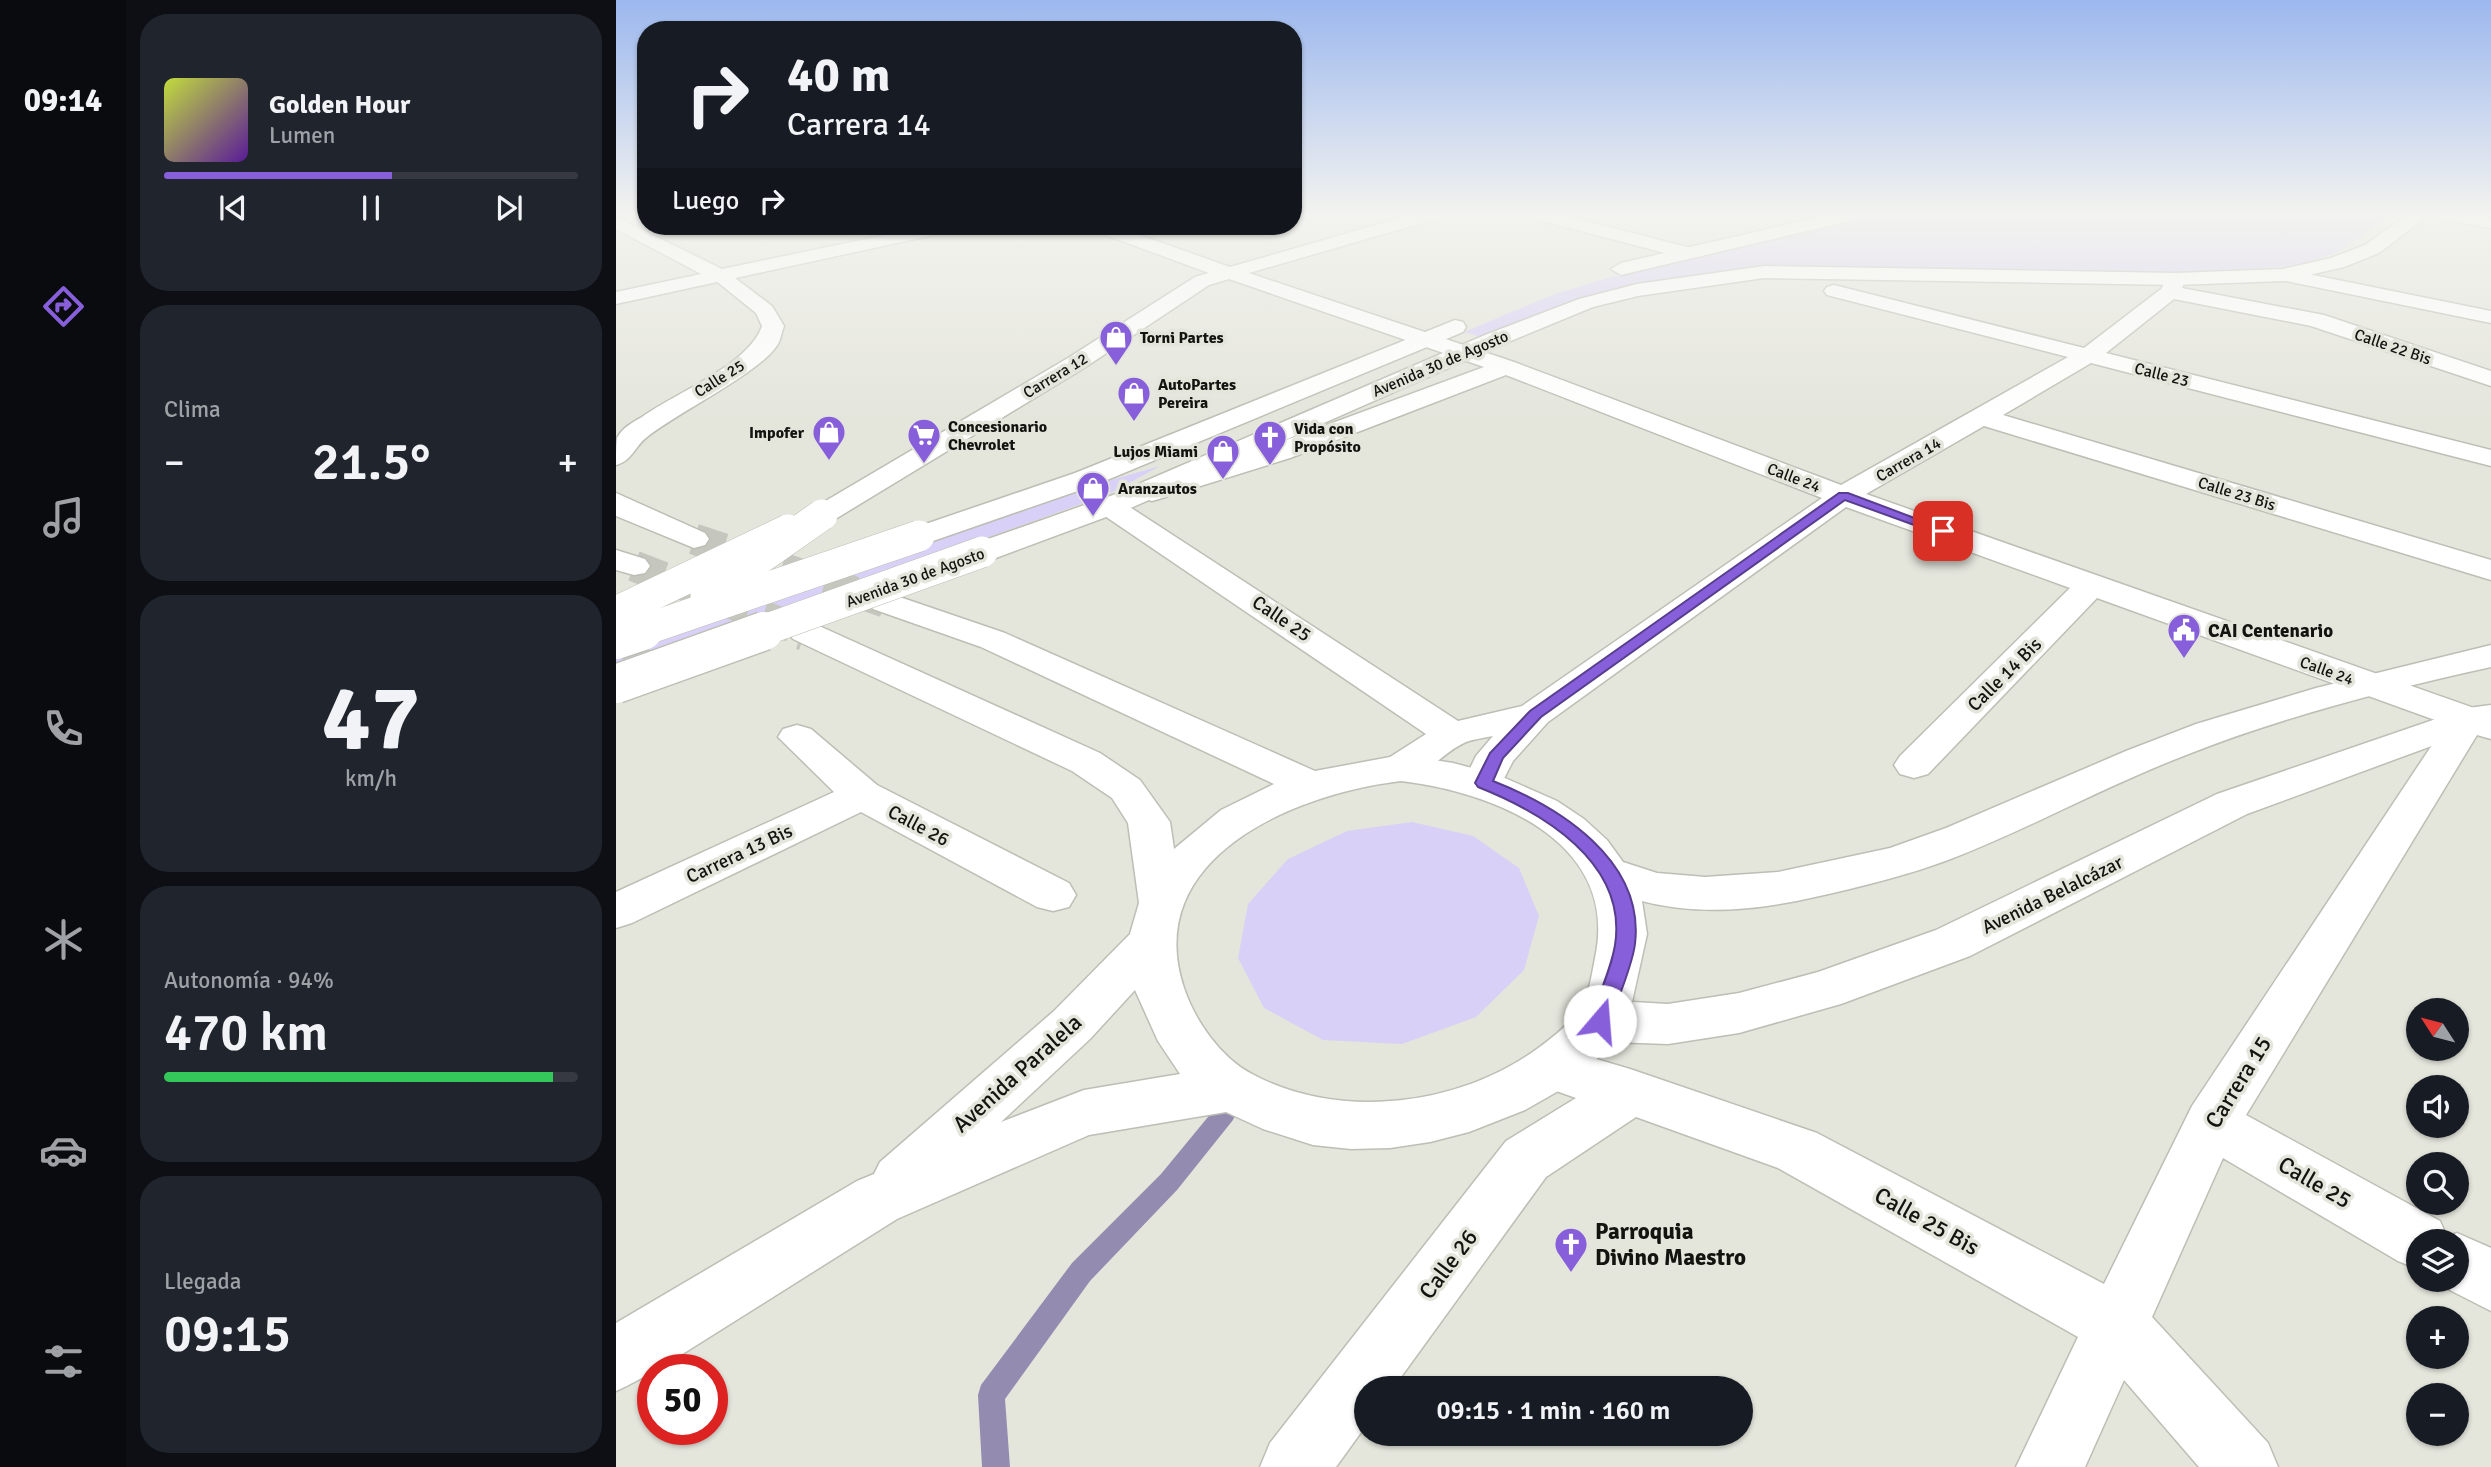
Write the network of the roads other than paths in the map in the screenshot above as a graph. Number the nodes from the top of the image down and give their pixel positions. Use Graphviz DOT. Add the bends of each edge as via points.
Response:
graph roads {
  1 [pos="689,282"];
  2 [pos="729,282"];
  3 [pos="1200,282"];
  4 [pos="1256,282"];
  5 [pos="1682,282"];
  6 [pos="2083,282"];
  7 [pos="2208,282"];
  8 [pos="2320,282"];
  9 [pos="2173,286"];
  10 [pos="1834,291"];
  11 [pos="616,298"];
  12 [pos="2491,317"];
  13 [pos="1476,319"];
  14 [pos="1426,339"];
  15 [pos="1463,352"];
  16 [pos="2089,355"];
  17 [pos="1506,367"];
  18 [pos="2491,379"];
  19 [pos="1982,417"];
  20 [pos="616,457"];
  21 [pos="2491,458"];
  22 [pos="1843,496"];
  23 [pos="616,502"];
  24 [pos="1116,504"];
  25 [pos="822,514"];
  26 [pos="694,539"];
  27 [pos="2491,570"];
  28 [pos="2093,583"];
  29 [pos="885,602"];
  30 [pos="616,612"];
  31 [pos="668,622"];
  32 [pos="805,632"];
  33 [pos="616,640"];
  34 [pos="2491,656"];
  35 [pos="616,684"];
  36 [pos="2365,684"];
  37 [pos="1535,714"];
  38 [pos="2483,720"];
  39 [pos="1452,734"];
  40 [pos="797,737"];
  41 [pos="1914,765"];
  42 [pos="1401,768"];
  43 [pos="1483,783"];
  44 [pos="1312,786"];
  45 [pos="862,795"];
  46 [pos="1610,874"];
  47 [pos="1053,895"];
  48 [pos="616,911"];
  49 [pos="1156,920"];
  50 [pos="1600,1021"];
  51 [pos="1552,1068"];
  52 [pos="1229,1089"];
  53 [pos="1630,1092"];
  54 [pos="2211,1123"];
  55 [pos="877,1200"];
  56 [pos="2406,1234"];
  57 [pos="2469,1269"];
  58 [pos="2491,1281"];
  59 [pos="2117,1325"];
  60 [pos="616,1359"];
  61 [pos="1294,1467"];
  62 [pos="2050,1467"];
  63 [pos="2244,1467"];
  1 -- 11 [label="street"];
  2 -- 20 [label="street, Calle 25" via="765,310 773,326 768,342 736,370 635,433"];
  3 -- 25 [label="street, Carrera 12" via="1076,363"];
  4 -- 14 [label="street, Calle 24"];
  5 -- 15 [label="street, Avenida 30 de Agosto" via="1586,303"];
  6 -- 9 [label="street, Avenida 30 de Agosto"];
  7 -- 9 [label="street, Avenida 30 de Agosto"];
  8 -- 12 [label="street"];
  9 -- 16 [label="street, Carrera 14"];
  9 -- 18 [label="street, Calle 22 Bis" via="2316,320"];
  10 -- 16 [label="street, Calle 23"];
  13 -- 14 [label="street, Avenida 30 de Agosto"];
  14 -- 15 [label="street, Calle 24"];
  14 -- 31 [label="street, Avenida 30 de Agosto, bridge" via="1085,479"];
  15 -- 17 [label="street, Calle 24"];
  15 -- 24 [label="street, Avenida 30 de Agosto"];
  16 -- 19 [label="street, Carrera 14"];
  16 -- 21 [label="street, Calle 23"];
  17 -- 22 [label="street, Calle 24"];
  17 -- 24 [label="street" via="1280,452"];
  19 -- 22 [label="street, Carrera 14"];
  19 -- 27 [label="street, Calle 23 Bis"];
  22 -- 28 [label="street, Calle 24"];
  22 -- 37 [label="street, Carrera 14"];
  23 -- 26 [label="street"];
  24 -- 35 [label="street, Avenida 30 de Agosto, bridge"];
  24 -- 39 [label="street, Calle 25"];
  25 -- 30 [label="street, Carrera 12, bridge"];
  25 -- 31 [label="street, bridge"];
  28 -- 36 [label="street, Calle 24"];
  28 -- 41 [label="street, Calle 14 Bis"];
  29 -- 44 [label="street" via="993,640"];
  31 -- 33 [label="street, Avenida 30 de Agosto, bridge"];
  32 -- 49 [label="street" via="1086,762 1126,789 1149,822"];
  34 -- 36 [label="street"];
  36 -- 38 [label="street, Calle 24"];
  36 -- 46 [label="street" via="2171,747 1931,850 1855,873 1753,893 1690,895 1637,885"];
  37 -- 39 [label="street, Carrera 14"];
  37 -- 43 [label="street, Carrera 14" via="1496,756"];
  38 -- 50 [label="street, Avenida Belalcázar" via="2232,804 1953,943 1824,990 1739,1013 1668,1024"];
  38 -- 54 [label="street, Carrera 15"];
  39 -- 42 [label="street, Carrera 14"];
  40 -- 45 [label="street, Calle 26"];
  42 -- 43 [label="street"];
  42 -- 44 [label="street, Avenida Paralela"];
  43 -- 46 [label="street" via="1558,820"];
  44 -- 49 [label="street, Avenida Paralela" via="1279,797 1219,833 1184,866"];
  45 -- 47 [label="street, Calle 26"];
  45 -- 48 [label="street, Carrera 13 Bis"];
  46 -- 50 [label="street" via="1623,909 1625,944"];
  49 -- 52 [label="street" via="1155,977 1169,1015 1209,1072"];
  49 -- 55 [label="street, Avenida Paralela" via="1072,1026"];
  50 -- 51 [label="street"];
  51 -- 52 [label="street" via="1487,1102 1426,1121 1378,1125 1312,1121"];
  51 -- 53 [label="street, Calle 25 Bis"];
  52 -- 55 [label="street, Avenida Paralela" via="1084,1113"];
  53 -- 59 [label="street, Calle 25 Bis" via="1797,1150"];
  53 -- 61 [label="street, Calle 26" via="1526,1159"];
  54 -- 56 [label="street, Calle 25"];
  54 -- 59 [label="street, Carrera 15"];
  55 -- 60 [label="street, Avenida Paralela"];
  57 -- 58 [label="street"];
  59 -- 62 [label="street, Carrera 15"];
  59 -- 63 [label="street, Calle 25 Bis"];
}
